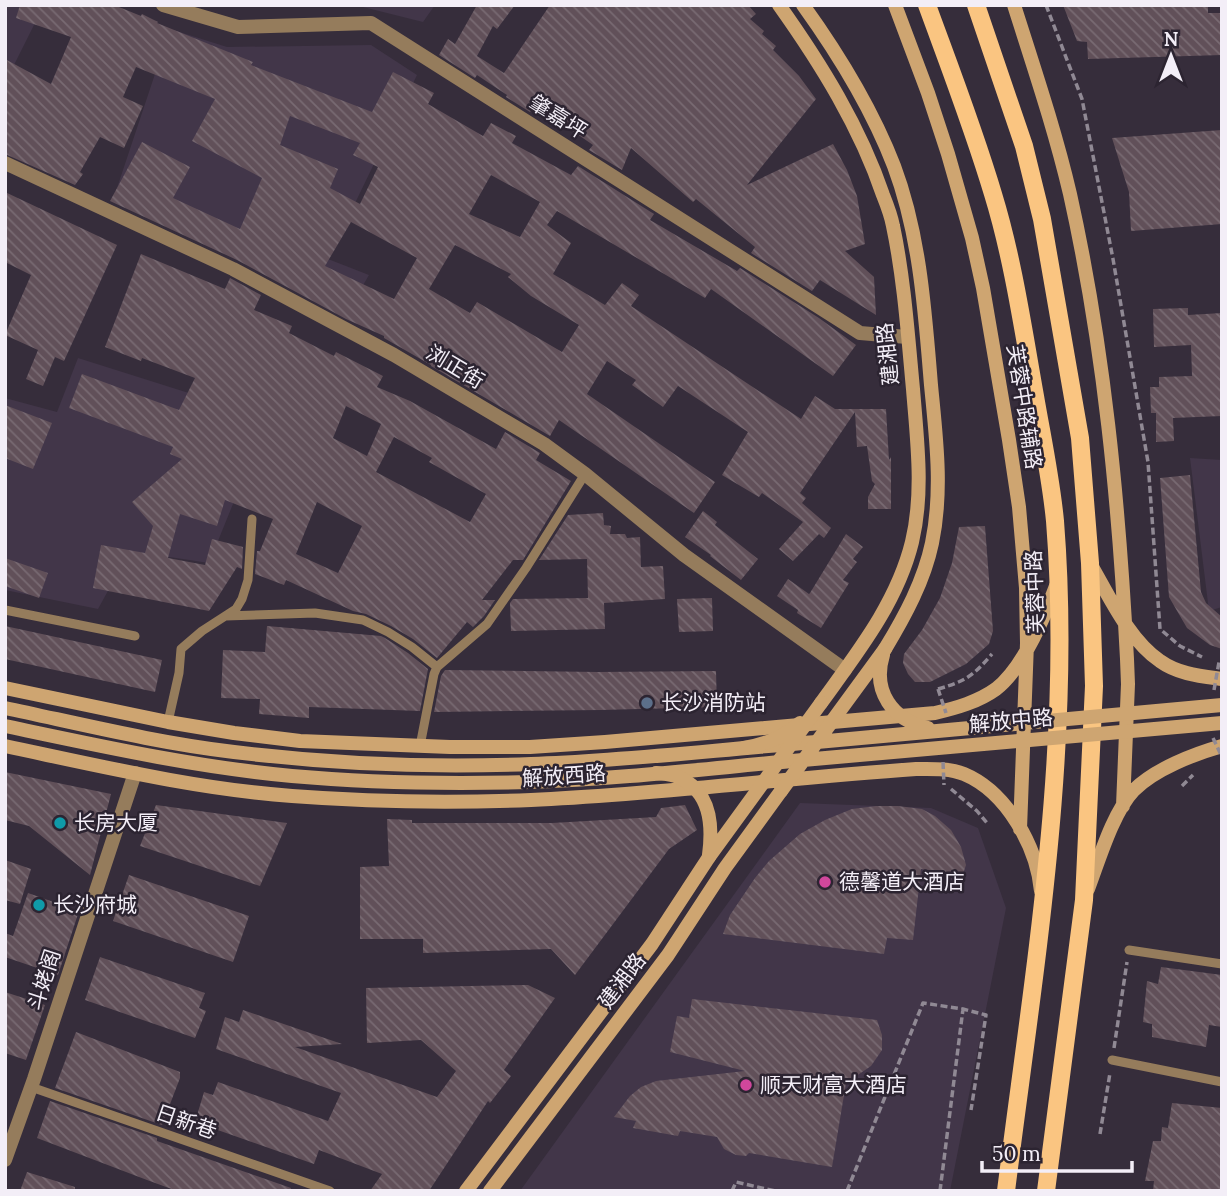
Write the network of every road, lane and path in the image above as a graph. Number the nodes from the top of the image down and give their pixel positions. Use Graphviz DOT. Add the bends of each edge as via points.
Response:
graph roads {
  1 [pos="163,5"];
  2 [pos="779,5"];
  3 [pos="803,5"];
  4 [pos="895,5"];
  5 [pos="927,5"];
  6 [pos="976,5"];
  7 [pos="1014,5"];
  8 [pos="1046,5"];
  9 [pos="5,163"];
  10 [pos="907,337"];
  11 [pos="585,474"];
  12 [pos="253,519"];
  13 [pos="1090,564"];
  14 [pos="1058,582"];
  15 [pos="5,610"];
  16 [pos="224,616"];
  17 [pos="1125,622"];
  18 [pos="135,636"];
  19 [pos="885,649"];
  20 [pos="1026,650"];
  21 [pos="992,654"];
  22 [pos="1221,662"];
  23 [pos="437,667"];
  24 [pos="845,670"];
  25 [pos="1222,678"];
  26 [pos="5,688"];
  27 [pos="1214,692"];
  28 [pos="821,703"];
  29 [pos="1222,705"];
  30 [pos="5,708"];
  31 [pos="167,722"];
  32 [pos="947,723"];
  33 [pos="1222,723"];
  34 [pos="5,726"];
  35 [pos="1217,741"];
  36 [pos="817,742"];
  37 [pos="791,744"];
  38 [pos="5,746"];
  39 [pos="420,746"];
  40 [pos="744,748"];
  41 [pos="838,757"];
  42 [pos="1222,757"];
  43 [pos="803,760"];
  44 [pos="777,762"];
  45 [pos="943,762"];
  46 [pos="135,773"];
  47 [pos="656,773"];
  48 [pos="934,783"];
  49 [pos="944,785"];
  50 [pos="781,791"];
  51 [pos="1123,806"];
  52 [pos="987,823"];
  53 [pos="1020,829"];
  54 [pos="709,857"];
  55 [pos="1084,900"];
  56 [pos="1042,909"];
  57 [pos="1129,950"];
  58 [pos="1222,964"];
  59 [pos="964,1009"];
  60 [pos="1112,1060"];
  61 [pos="1222,1082"];
  62 [pos="31,1087"];
  63 [pos="971,1111"];
  64 [pos="1100,1134"];
  65 [pos="5,1160"];
  66 [pos="330,1191"];
  67 [pos="466,1191"];
  68 [pos="490,1191"];
  69 [pos="732,1191"];
  70 [pos="775,1191"];
  71 [pos="847,1191"];
  72 [pos="940,1191"];
  73 [pos="1006,1191"];
  74 [pos="1046,1191"];
  1 -- 10 [label="street, 肇嘉坪" via="238,27 371,23 860,333"];
  2 -- 10 [label="main road, 建湘路" via="836,94 876,173 893,224"];
  3 -- 19 [label="main road, 建湘路" via="877,126 911,220 919,270 939,483 937,514 922,576"];
  4 -- 20 [label="main road, 芙蓉中路辅路" via="948,154 983,288 1018,507"];
  5 -- 14 [label="main road, 芙蓉中路" via="994,196 1008,255 1049,474"];
  6 -- 13 [label="main road" via="1024,146 1042,219 1080,438"];
  7 -- 17 [label="main road" via="1051,122 1093,308 1113,464"];
  8 -- 22 [label="path" via="1082,99 1113,259 1148,462 1160,629 1180,646"];
  9 -- 11 [label="street, 浏正街" via="233,269 394,355 544,444"];
  10 -- 24 [label="main road, 建湘路" via="919,482 912,544 893,594"];
  11 -- 23 [label="lane" via="486,624"];
  11 -- 24 [label="street, 浏正街" via="684,555"];
  12 -- 16 [label="lane" via="248,580 236,608"];
  13 -- 17 [label="main road"];
  13 -- 55 [label="main road" via="1094,686"];
  14 -- 20 [label="main road, 解放西路"];
  14 -- 56 [label="main road, 芙蓉中路" via="1056,763"];
  15 -- 18 [label="lane"];
  16 -- 23 [label="lane" via="315,613 363,620"];
  16 -- 31 [label="lane" via="181,649"];
  17 -- 25 [label="main road" via="1160,661 1193,675"];
  17 -- 51 [label="main road" via="1128,684"];
  19 -- 32 [label="main road, bridge" via="880,675 893,711 919,726"];
  19 -- 36 [label="main road, 建湘路, bridge"];
  20 -- 39 [label="main road, 解放西路" via="996,689 935,713 530,747"];
  20 -- 53 [label="main road, 芙蓉中路辅路"];
  21 -- 32 [label="path, bridge" via="973,675 938,689"];
  22 -- 27 [label="path, bridge"];
  23 -- 39 [label="lane"];
  24 -- 28 [label="main road, 建湘路"];
  26 -- 31 [label="main road, 解放西路"];
  28 -- 37 [label="main road, 建湘路, bridge"];
  28 -- 40 [label="main road, bridge" via="792,730"];
  29 -- 32 [label="main road, 解放中路, bridge"];
  30 -- 40 [label="main road, 解放西路" via="233,752 365,762 530,764"];
  31 -- 39 [label="main road, 解放西路" via="300,741"];
  32 -- 36 [label="main road, 解放中路, bridge"];
  33 -- 41 [label="main road, 解放中路, bridge"];
  34 -- 47 [label="main road, 解放西路" via="137,754 293,776 448,783"];
  35 -- 42 [label="path, bridge"];
  35 -- 51 [label="main road" via="1153,776 1134,790"];
  36 -- 37 [label="main road, 解放西路, bridge"];
  36 -- 43 [label="main road, 建湘路, bridge"];
  37 -- 40 [label="main road, 解放西路, bridge"];
  37 -- 44 [label="main road, 建湘路, bridge"];
  38 -- 46 [label="main road, 解放西路"];
  41 -- 43 [label="main road, 解放中路, bridge"];
  41 -- 50 [label="main road, bridge" via="813,767"];
  43 -- 44 [label="main road, 解放西路, bridge"];
  43 -- 50 [label="main road, 建湘路, bridge"];
  44 -- 47 [label="main road, 解放西路, bridge"];
  44 -- 54 [label="main road, 建湘路, bridge"];
  45 -- 49 [label="path, bridge"];
  46 -- 53 [label="main road, 解放西路" via="290,796 450,802 935,769 980,782 996,794"];
  46 -- 62 [label="street, 斗姥阁"];
  47 -- 54 [label="main road, bridge" via="686,781 704,801 711,825"];
  48 -- 49 [label="path"];
  49 -- 52 [label="path"];
  50 -- 68 [label="main road, 建湘路" via="668,955"];
  51 -- 55 [label="main road"];
  53 -- 56 [label="main road, 解放西路" via="1040,882"];
  54 -- 67 [label="main road, 建湘路" via="652,944"];
  55 -- 74 [label="main road"];
  56 -- 73 [label="main road, 芙蓉中路"];
  57 -- 58 [label="lane"];
  57 -- 60 [label="path"];
  59 -- 63 [label="path" via="986,1015"];
  59 -- 71 [label="path" via="923,1003"];
  59 -- 72 [label="path"];
  60 -- 61 [label="lane"];
  60 -- 64 [label="path"];
  62 -- 65 [label="street, 斗姥阁"];
  62 -- 66 [label="lane, 日新巷"];
  69 -- 70 [label="path" via="736,1182"];
}
